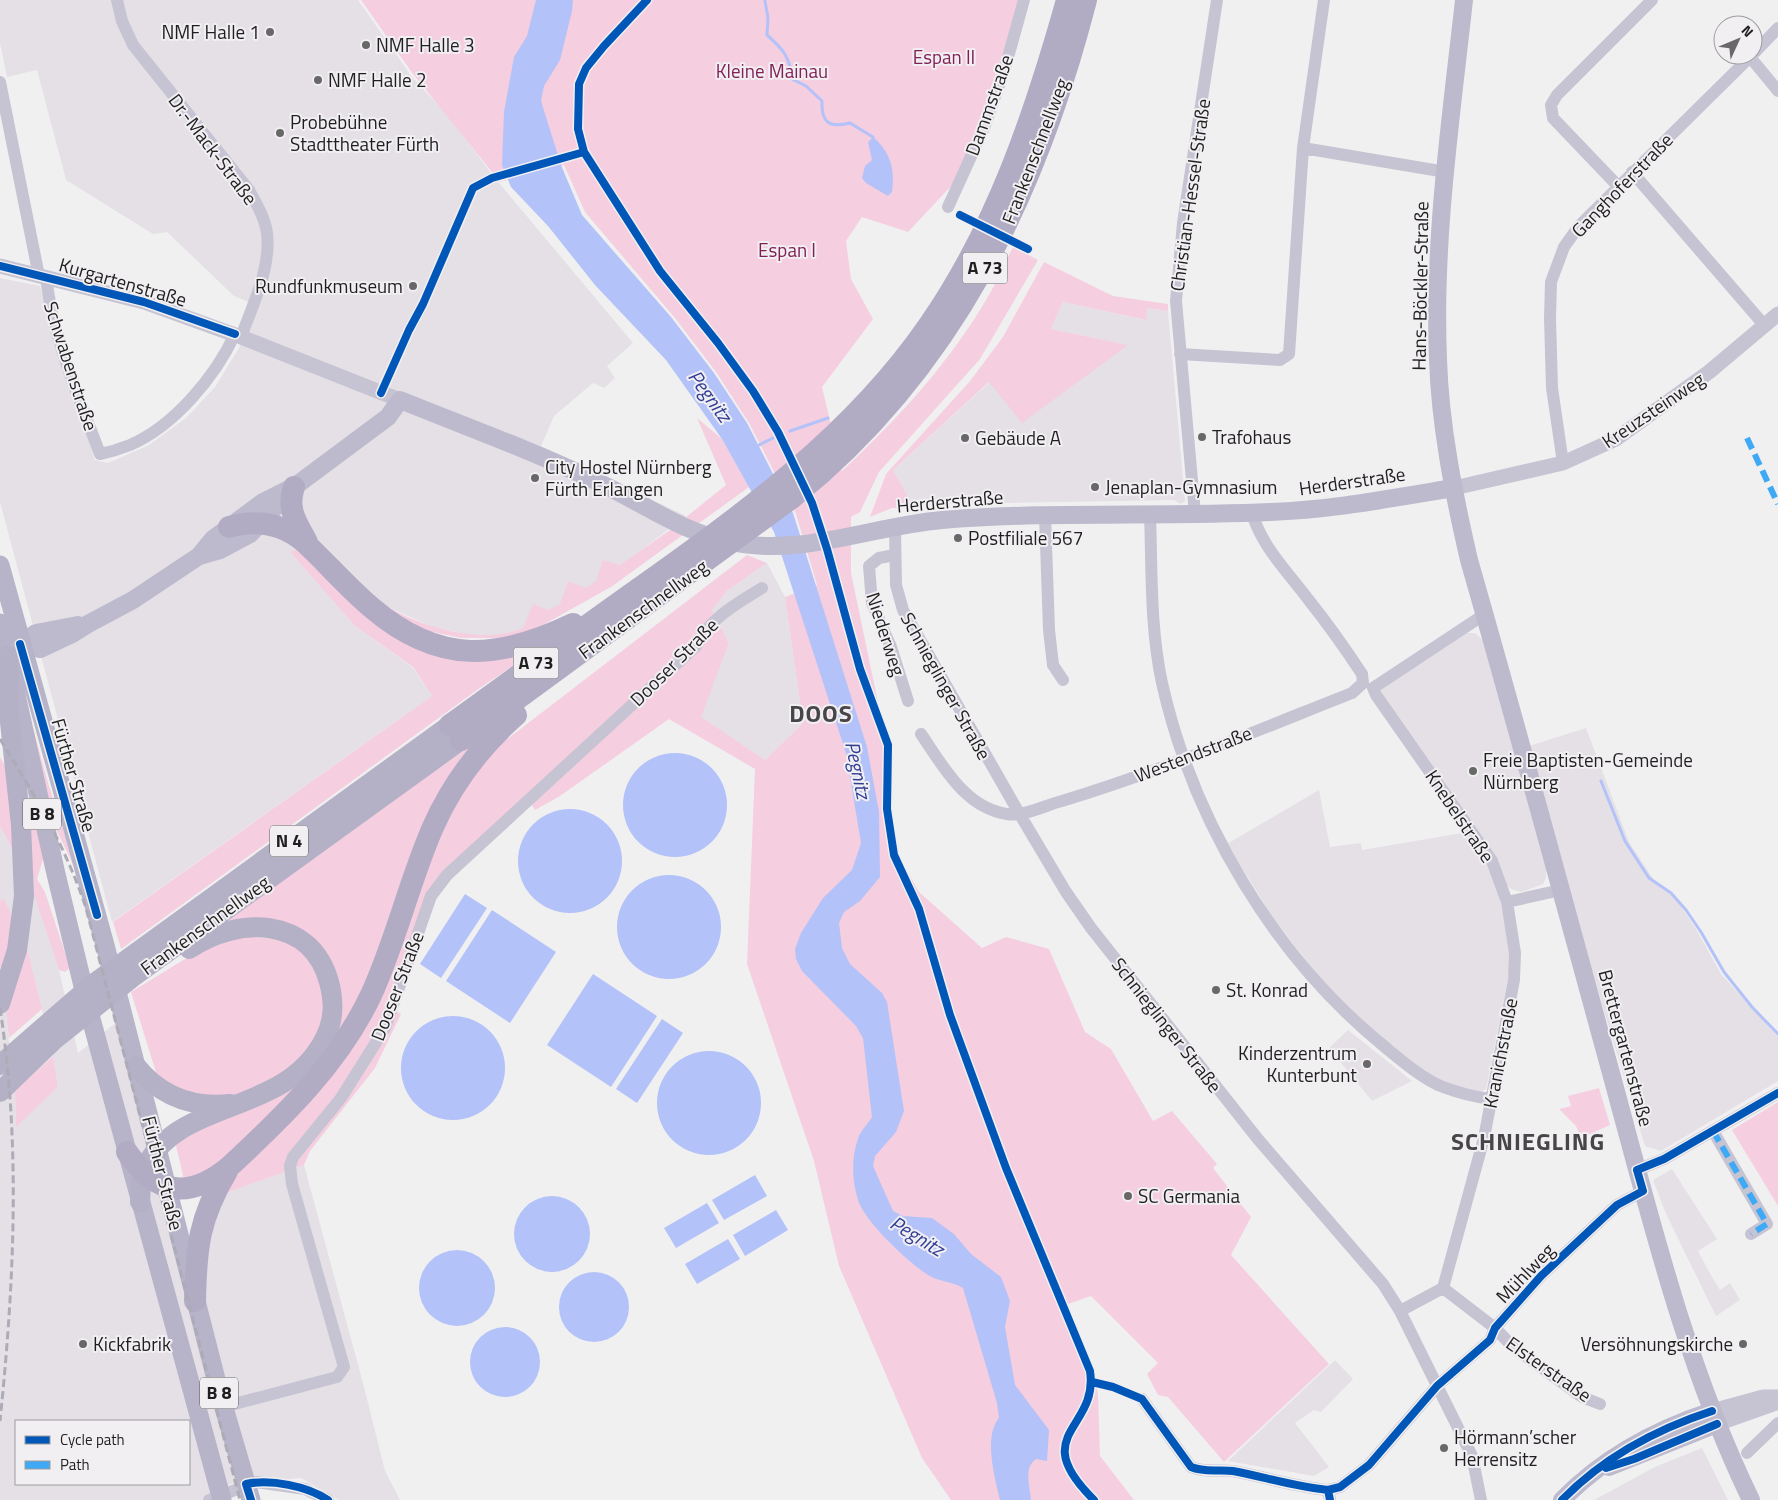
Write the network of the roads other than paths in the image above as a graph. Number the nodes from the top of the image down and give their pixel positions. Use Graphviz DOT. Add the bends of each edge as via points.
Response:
graph roads {
  1 [pos="117,0"];
  2 [pos="1024,0"];
  3 [pos="1067,0"];
  4 [pos="1086,0"];
  5 [pos="1217,0"];
  6 [pos="1324,0"];
  7 [pos="1464,0"];
  8 [pos="1652,0"];
  9 [pos="1778,28"];
  10 [pos="1763,44"];
  11 [pos="1742,65"];
  12 [pos="1759,65"];
  13 [pos="0,82"];
  14 [pos="1778,91"];
  15 [pos="1303,148"];
  16 [pos="1446,172"];
  17 [pos="1632,172"];
  18 [pos="1618,186"];
  19 [pos="948,207"];
  20 [pos="0,266"];
  21 [pos="43,277"];
  22 [pos="1778,314"];
  23 [pos="1765,326"];
  24 [pos="238,336"];
  25 [pos="1180,354"];
  26 [pos="400,400"];
  27 [pos="100,454"];
  28 [pos="824,459"];
  29 [pos="1563,463"];
  30 [pos="294,487"];
  31 [pos="1454,488"];
  32 [pos="1252,513"];
  33 [pos="1150,514"];
  34 [pos="1195,514"];
  35 [pos="1045,515"];
  36 [pos="747,521"];
  37 [pos="263,522"];
  38 [pos="680,524"];
  39 [pos="229,527"];
  40 [pos="895,527"];
  41 [pos="312,549"];
  42 [pos="896,554"];
  43 [pos="199,556"];
  44 [pos="0,565"];
  45 [pos="762,588"];
  46 [pos="622,601"];
  47 [pos="1483,607"];
  48 [pos="0,623"];
  49 [pos="607,635"];
  50 [pos="8,648"];
  51 [pos="1063,680"];
  52 [pos="1368,686"];
  53 [pos="908,701"];
  54 [pos="456,733"];
  55 [pos="921,734"];
  56 [pos="1184,759"];
  57 [pos="1019,814"];
  58 [pos="1561,890"];
  59 [pos="1507,902"];
  60 [pos="142,971"];
  61 [pos="0,1004"];
  62 [pos="0,1065"];
  63 [pos="136,1066"];
  64 [pos="0,1092"];
  65 [pos="1778,1093"];
  66 [pos="1491,1099"];
  67 [pos="250,1100"];
  68 [pos="1713,1131"];
  69 [pos="157,1151"];
  70 [pos="127,1152"];
  71 [pos="229,1167"];
  72 [pos="1637,1170"];
  73 [pos="143,1173"];
  74 [pos="166,1186"];
  75 [pos="1643,1191"];
  76 [pos="140,1202"];
  77 [pos="1751,1234"];
  78 [pos="1443,1288"];
  79 [pos="195,1301"];
  80 [pos="1400,1311"];
  81 [pos="1495,1328"];
  82 [pos="1437,1386"];
  83 [pos="1778,1397"];
  84 [pos="1142,1399"];
  85 [pos="1778,1402"];
  86 [pos="1600,1404"];
  87 [pos="224,1407"];
  88 [pos="1714,1417"];
  89 [pos="1778,1423"];
  90 [pos="236,1448"];
  91 [pos="1747,1452"];
  92 [pos="210,1456"];
  93 [pos="249,1492"];
  94 [pos="1329,1495"];
  95 [pos="217,1499"];
  96 [pos="328,1500"];
  97 [pos="1482,1500"];
  98 [pos="1562,1500"];
  99 [pos="1750,1500"];
  1 -- 24 [label="street, Dr.-Mack-Straße" via="133,46 249,190 262,216 267,232 267,262"];
  2 -- 19 [label="street, Dammstraße" via="987,119"];
  3 -- 28 [label="highway, Frankenschnellweg / A 73" via="1030,124 1000,198 970,257 928,326"];
  4 -- 28 [label="highway, Frankenschnellweg / A 73" via="1047,130 990,259 943,336 919,368 870,426"];
  5 -- 25 [label="street, Christian-Hessel-Straße" via="1184,213 1176,301"];
  6 -- 15 [label="street"];
  7 -- 16 [label="main road, Hans-Böckler-Straße"];
  8 -- 18 [label="street" via="1557,96 1552,105 1553,118"];
  9 -- 10 [label="street, Ganghoferstraße"];
  11 -- 17 [label="street, Ganghoferstraße"];
  12 -- 14 [label="street"];
  13 -- 21 [label="street, Schwabenstraße"];
  15 -- 16 [label="street"];
  15 -- 25 [label="street" via="1289,354 1280,360"];
  16 -- 31 [label="main road, Hans-Böckler-Straße" via="1438,258 1437,326 1439,380"];
  17 -- 18 [label="street, Ganghoferstraße"];
  17 -- 23 [label="street"];
  18 -- 29 [label="street, Ganghoferstraße" via="1570,237 1558,258 1551,282 1552,388"];
  20 -- 21 [label="street, Kurgartenstraße"];
  21 -- 24 [label="street, Kurgartenstraße" via="144,302"];
  21 -- 27 [label="street, Schwabenstraße"];
  22 -- 23 [label="street, Kreuzsteinweg"];
  23 -- 29 [label="street, Kreuzsteinweg" via="1633,429"];
  24 -- 26 [label="street, Kurgartenstraße"];
  24 -- 27 [label="street, Dr.-Mack-Straße" via="219,365 180,410 129,446"];
  25 -- 34 [label="street, Christian-Hessel-Straße"];
  26 -- 30 [label="main road" via="388,417"];
  26 -- 38 [label="main road, Kurgartenstraße" via="567,467"];
  28 -- 36 [label="highway, Frankenschnellweg / A 73"];
  29 -- 31 [label="street, Kreuzsteinweg"];
  30 -- 37 [label="main road"];
  30 -- 39 [label="main road" via="263,502"];
  30 -- 41 [label="highway" via="290,499 292,512"];
  31 -- 32 [label="main road, Herderstraße" via="1337,507"];
  31 -- 47 [label="main road, Hans-Böckler-Straße"];
  32 -- 34 [label="main road, Herderstraße"];
  32 -- 52 [label="street, Knebelstraße" via="1267,547 1342,644"];
  33 -- 34 [label="main road, Herderstraße"];
  33 -- 35 [label="main road, Herderstraße"];
  33 -- 56 [label="street" via="1153,625 1162,684"];
  35 -- 40 [label="main road, Herderstraße" via="938,520"];
  35 -- 51 [label="street" via="1049,630 1053,665"];
  36 -- 46 [label="highway, Frankenschnellweg / A 73"];
  36 -- 49 [label="highway, Frankenschnellweg / A 73"];
  37 -- 39 [label="highway"];
  37 -- 41 [label="highway" via="289,531"];
  37 -- 43 [label="main road" via="241,539"];
  38 -- 40 [label="main road, Herderstraße" via="725,541 762,546 805,543"];
  39 -- 43 [label="main road"];
  40 -- 42 [label="street, Schnieglinger Straße"];
  41 -- 46 [label="highway" via="390,622 418,639 452,649 487,651 521,646"];
  42 -- 53 [label="street, Niederweg" via="879,558 868,566 870,595"];
  42 -- 57 [label="street, Schnieglinger Straße" via="896,585 903,610"];
  43 -- 50 [label="main road" via="124,606 72,634 40,649"];
  44 -- 50 [label="main road, B 8"];
  45 -- 87 [label="street, Dooser Straße" via="706,627 696,646 446,874 431,896 385,1028 341,1098 298,1149 290,1166 292,1184 344,1367 337,1377"];
  46 -- 54 [label="highway, Frankenschnellweg / A 73"];
  47 -- 52 [label="street, Westendstraße"];
  47 -- 58 [label="main road, Brettergartenstraße"];
  48 -- 50 [label="main road, B 8"];
  49 -- 54 [label="highway, Frankenschnellweg / A 73"];
  49 -- 71 [label="highway" via="504,726 460,779 433,827 380,974 354,1026 312,1083"];
  50 -- 61 [label="highway" via="9,713 21,825 24,896 17,950"];
  50 -- 63 [label="main road, Fürther Straße / B 8" via="105,945"];
  50 -- 70 [label="main road, Fürther Straße / B 8" via="79,971"];
  52 -- 56 [label="street, Westendstraße"];
  52 -- 59 [label="street, Knebelstraße" via="1480,840 1492,861"];
  54 -- 60 [label="highway, Frankenschnellweg / N 4"];
  54 -- 62 [label="highway, Frankenschnellweg / N 4" via="93,984"];
  55 -- 57 [label="street" via="965,793 996,812"];
  56 -- 57 [label="street, Westendstraße"];
  56 -- 66 [label="street" via="1204,808 1241,876 1293,954 1323,989 1369,1034 1402,1060 1442,1086"];
  57 -- 80 [label="street, Schnieglinger Straße" via="1091,928 1257,1138 1378,1278"];
  58 -- 59 [label="street"];
  58 -- 72 [label="main road, Brettergartenstraße"];
  59 -- 66 [label="street, Kranichstraße" via="1515,966"];
  60 -- 64 [label="highway, Frankenschnellweg / N 4" via="54,1040"];
  60 -- 67 [label="highway" via="213,936 245,927 280,930 292,934 311,949 320,961 331,989 332,1013 326,1037 310,1061 294,1076"];
  63 -- 67 [label="highway" via="156,1087 182,1100 217,1105"];
  63 -- 69 [label="main road, Fürther Straße / B 8"];
  65 -- 68 [label="street"];
  66 -- 78 [label="street, Kranichstraße" via="1482,1146"];
  67 -- 69 [label="highway" via="182,1129"];
  68 -- 72 [label="street" via="1664,1160"];
  68 -- 77 [label="street" via="1767,1224"];
  69 -- 73 [label="highway"];
  69 -- 74 [label="main road, Fürther Straße / B 8"];
  70 -- 73 [label="highway"];
  70 -- 76 [label="main road, Fürther Straße / B 8"];
  71 -- 74 [label="highway" via="199,1186 178,1189"];
  71 -- 79 [label="highway" via="209,1202 202,1223 197,1250"];
  72 -- 75 [label="main road, Brettergartenstraße"];
  73 -- 74 [label="highway"];
  73 -- 76 [label="highway"];
  74 -- 79 [label="main road, Fürther Straße / B 8"];
  75 -- 81 [label="street, Mühlweg" via="1617,1205 1541,1276"];
  75 -- 88 [label="main road, Brettergartenstraße" via="1693,1360"];
  76 -- 92 [label="main road, Fürther Straße / B 8"];
  78 -- 80 [label="street"];
  78 -- 81 [label="street, Elsterstraße"];
  79 -- 87 [label="main road, Fürther Straße / B 8"];
  80 -- 82 [label="street, Schnieglinger Straße"];
  81 -- 82 [label="street, Mühlweg" via="1490,1340"];
  81 -- 86 [label="street, Elsterstraße" via="1528,1358 1582,1397"];
  82 -- 94 [label="street, Mühlweg" via="1369,1465"];
  82 -- 97 [label="street, Schnieglinger Straße" via="1472,1456"];
  83 -- 88 [label="street" via="1764,1397"];
  84 -- 94 [label="street" via="1191,1467 1200,1471 1231,1471"];
  85 -- 88 [label="street"];
  87 -- 90 [label="main road, Fürther Straße / B 8"];
  88 -- 98 [label="main road" via="1634,1459 1597,1471"];
  88 -- 99 [label="main road, Brettergartenstraße"];
  89 -- 91 [label="street"];
  90 -- 92 [label="main road" via="233,1456 226,1460"];
  90 -- 93 [label="main road, Fürther Straße / B 8"];
  92 -- 95 [label="main road, Fürther Straße / B 8"];
  93 -- 95 [label="street"];
  93 -- 96 [label="street" via="264,1482 305,1489"];
}
